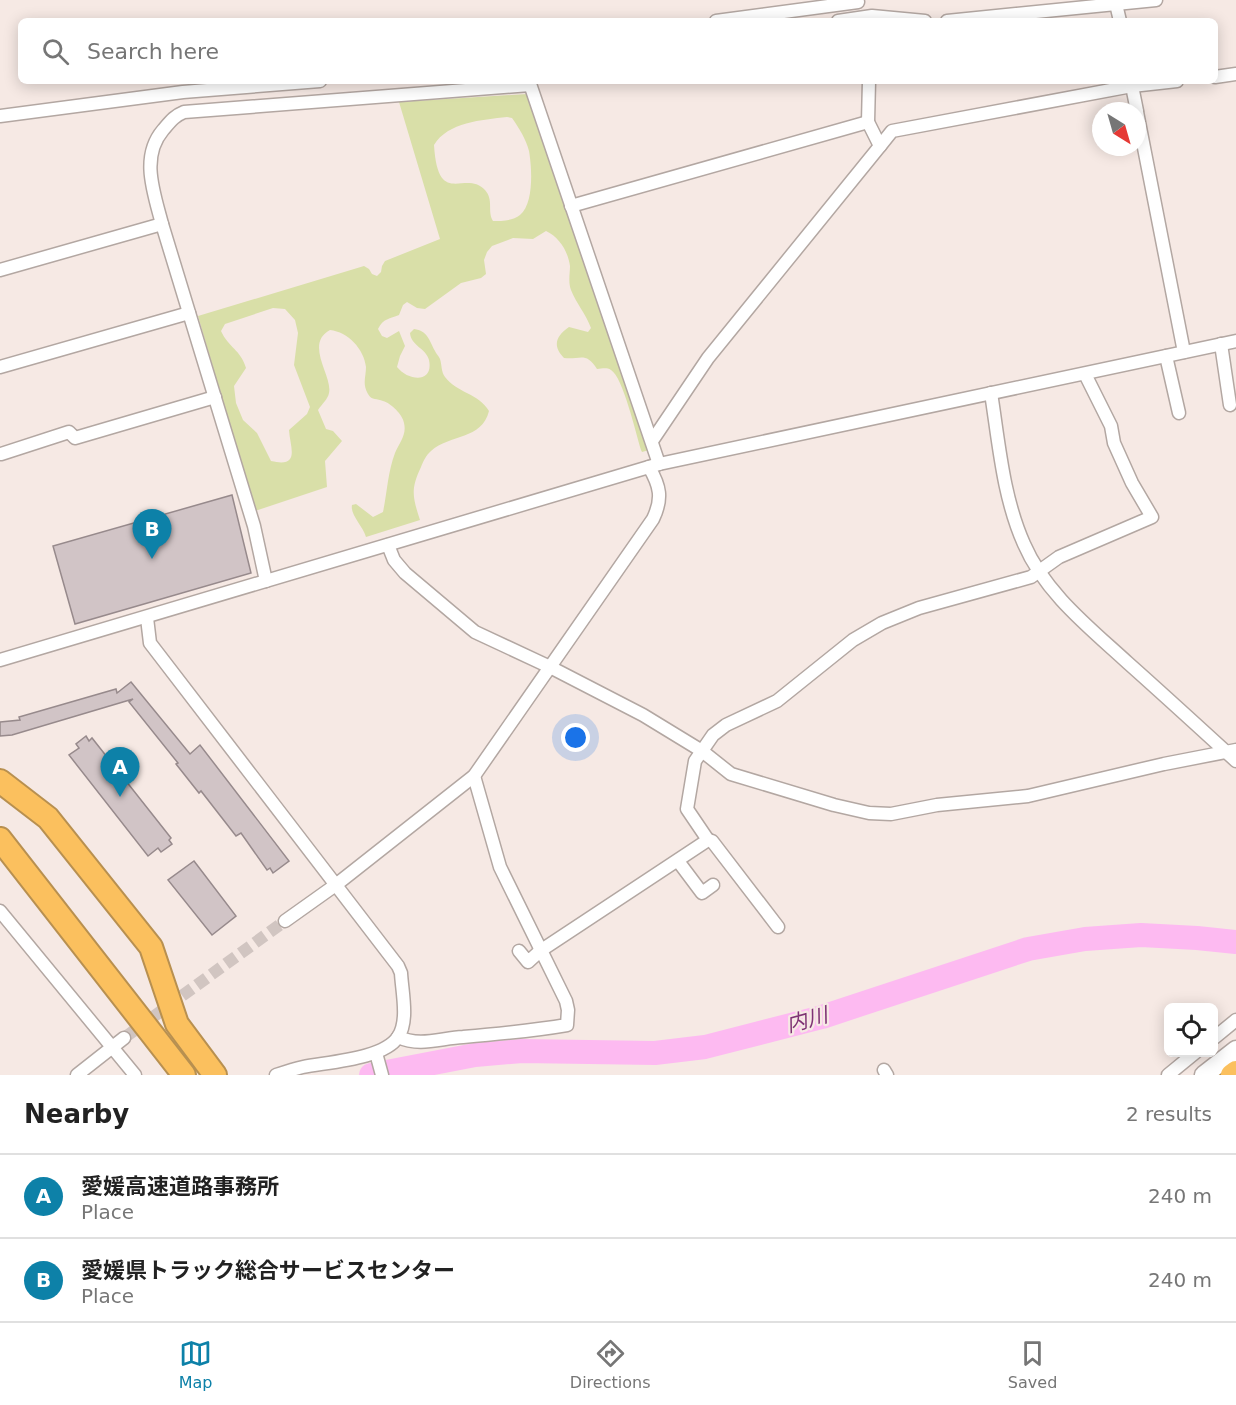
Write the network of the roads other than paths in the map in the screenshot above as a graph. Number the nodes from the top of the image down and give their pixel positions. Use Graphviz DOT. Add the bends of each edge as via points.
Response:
graph roads {
  1 [pos="1156,0"];
  2 [pos="858,2"];
  3 [pos="1116,4"];
  4 [pos="738,18"];
  5 [pos="858,18"];
  6 [pos="893,18"];
  7 [pos="977,18"];
  8 [pos="1119,18"];
  9 [pos="1236,74"];
  10 [pos="1218,77"];
  11 [pos="283,84"];
  12 [pos="517,84"];
  13 [pos="529,84"];
  14 [pos="869,84"];
  15 [pos="1132,84"];
  16 [pos="1135,102"];
  17 [pos="0,116"];
  18 [pos="868,122"];
  19 [pos="880,146"];
  20 [pos="1146,156"];
  21 [pos="571,206"];
  22 [pos="162,224"];
  23 [pos="0,270"];
  24 [pos="189,314"];
  25 [pos="1236,341"];
  26 [pos="1221,344"];
  27 [pos="1184,352"];
  28 [pos="1166,356"];
  29 [pos="0,367"];
  30 [pos="1085,374"];
  31 [pos="991,393"];
  32 [pos="215,397"];
  33 [pos="1230,405"];
  34 [pos="1179,413"];
  35 [pos="652,441"];
  36 [pos="0,454"];
  37 [pos="654,465"];
  38 [pos="388,545"];
  39 [pos="1039,572"];
  40 [pos="266,581"];
  41 [pos="147,618"];
  42 [pos="0,660"];
  43 [pos="550,667"];
  44 [pos="702,751"];
  45 [pos="1233,755"];
  46 [pos="474,776"];
  47 [pos="0,781"];
  48 [pos="0,838"];
  49 [pos="708,840"];
  50 [pos="678,861"];
  51 [pos="337,884"];
  52 [pos="713,885"];
  53 [pos="0,911"];
  54 [pos="285,921"];
  55 [pos="778,927"];
  56 [pos="519,951"];
  57 [pos="540,951"];
  58 [pos="1236,1020"];
  59 [pos="1218,1035"];
  60 [pos="124,1038"];
  61 [pos="398,1038"];
  62 [pos="112,1047"];
  63 [pos="1236,1050"];
  64 [pos="377,1056"];
  65 [pos="1191,1057"];
  66 [pos="1236,1072"];
  67 [pos="77,1075"];
  68 [pos="135,1075"];
  69 [pos="184,1075"];
  70 [pos="215,1075"];
  71 [pos="276,1075"];
  72 [pos="382,1075"];
  73 [pos="1168,1075"];
  74 [pos="1204,1075"];
  75 [pos="1232,1075"];
  1 -- 3 [label="street"];
  2 -- 4 [label="street"];
  3 -- 7 [label="street"];
  3 -- 8 [label="street"];
  5 -- 6 [label="street"];
  9 -- 10 [label="street"];
  11 -- 17 [label="street" via="183,92"];
  12 -- 22 [label="street" via="176,115 155,139 150,158"];
  13 -- 21 [label="street"];
  14 -- 18 [label="street"];
  15 -- 16 [label="street"];
  15 -- 19 [label="street" via="892,131"];
  18 -- 19 [label="street"];
  18 -- 21 [label="street"];
  19 -- 35 [label="street" via="708,358"];
  20 -- 27 [label="street"];
  21 -- 35 [label="street"];
  22 -- 23 [label="street"];
  22 -- 24 [label="street"];
  24 -- 29 [label="street"];
  24 -- 32 [label="street"];
  25 -- 26 [label="street"];
  26 -- 27 [label="street"];
  26 -- 33 [label="street"];
  27 -- 28 [label="street"];
  28 -- 30 [label="street"];
  28 -- 34 [label="street"];
  30 -- 31 [label="street"];
  30 -- 39 [label="street" via="1111,426 1114,443 1132,483 1152,517 1059,557"];
  31 -- 37 [label="street"];
  31 -- 39 [label="street" via="1012,511"];
  32 -- 36 [label="street" via="75,438 69,432"];
  32 -- 40 [label="street" via="254,526"];
  35 -- 37 [label="street"];
  37 -- 38 [label="street"];
  37 -- 43 [label="street" via="660,501 653,519"];
  38 -- 40 [label="street"];
  38 -- 43 [label="street" via="405,573 465,625"];
  39 -- 44 [label="street" via="882,623 853,640 777,701 726,725"];
  39 -- 45 [label="street" via="1084,623"];
  40 -- 41 [label="street"];
  41 -- 42 [label="street"];
  41 -- 51 [label="street" via="150,643"];
  43 -- 44 [label="street"];
  43 -- 46 [label="street"];
  44 -- 45 [label="street" via="731,774 752,782 834,805 891,814 1028,796 1164,764"];
  44 -- 49 [label="street" via="695,761 687,809"];
  46 -- 51 [label="street"];
  46 -- 57 [label="street" via="500,867"];
  47 -- 70 [label="highway" via="48,818 151,947 177,1024"];
  48 -- 69 [label="highway"];
  49 -- 50 [label="street"];
  49 -- 55 [label="street"];
  50 -- 52 [label="street" via="702,893"];
  50 -- 57 [label="street"];
  51 -- 54 [label="street"];
  51 -- 61 [label="street" via="401,973 403,1023"];
  53 -- 62 [label="street"];
  56 -- 57 [label="street" via="528,962"];
  57 -- 61 [label="street" via="566,1001 567,1025 427,1042"];
  58 -- 59 [label="street"];
  60 -- 62 [label="street"];
  61 -- 64 [label="street"];
  62 -- 67 [label="street"];
  62 -- 68 [label="street"];
  63 -- 74 [label="main road"];
  64 -- 71 [label="street" via="302,1067"];
  64 -- 72 [label="street"];
  65 -- 73 [label="street"];
  66 -- 75 [label="highway"];
}
